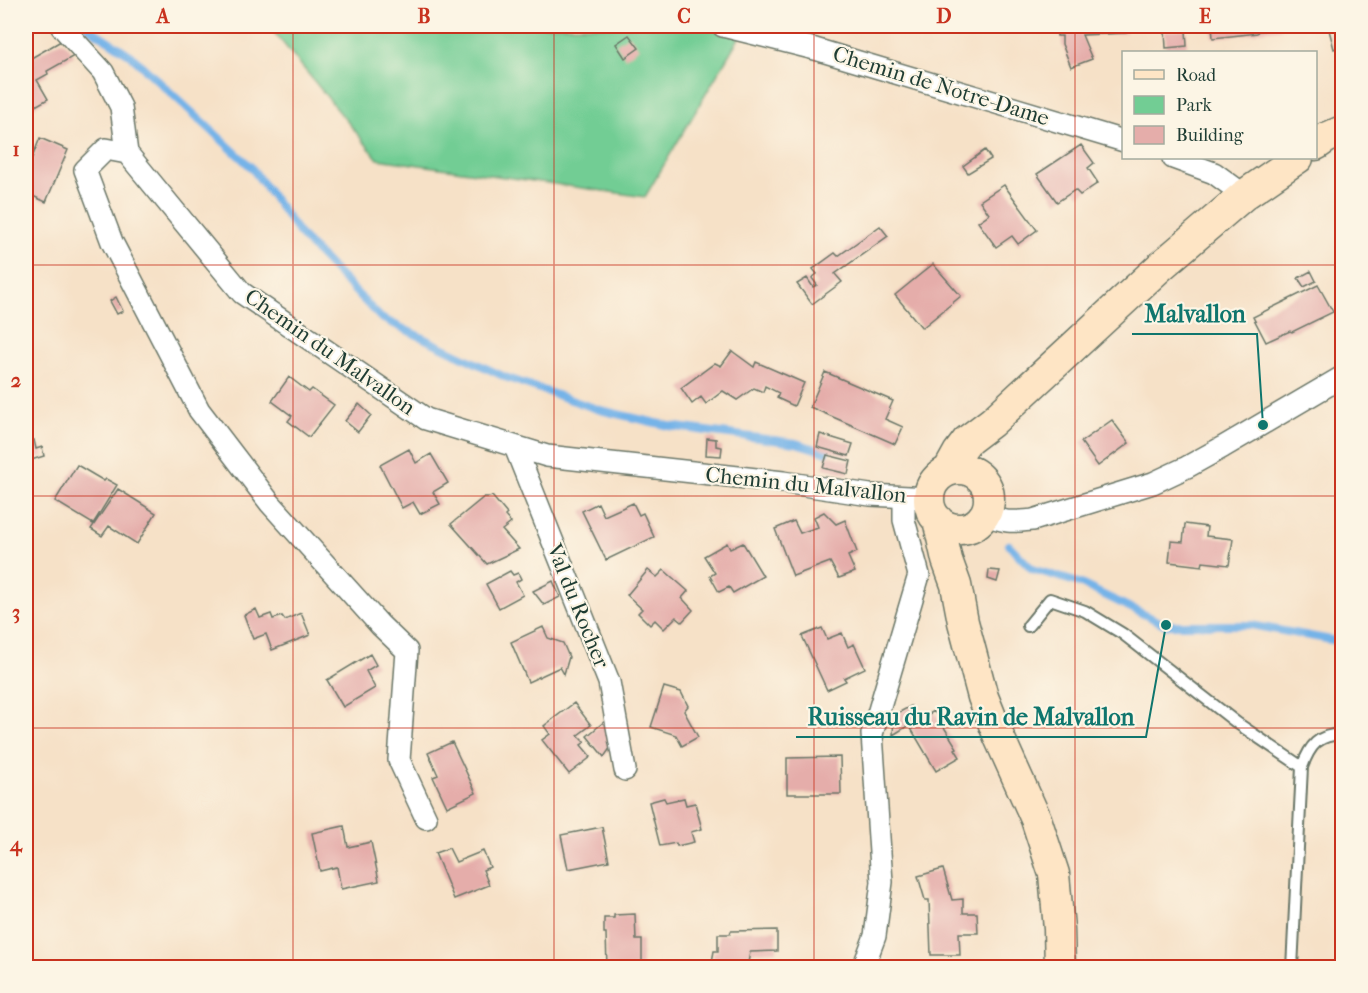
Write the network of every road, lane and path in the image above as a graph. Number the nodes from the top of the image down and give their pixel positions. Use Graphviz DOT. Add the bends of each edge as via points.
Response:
graph roads {
  1 [pos="62,26"];
  2 [pos="723,26"];
  3 [pos="1342,130"];
  4 [pos="1122,140"];
  5 [pos="1317,144"];
  6 [pos="127,153"];
  7 [pos="1176,159"];
  8 [pos="1297,159"];
  9 [pos="1244,195"];
  10 [pos="1342,377"];
  11 [pos="992,422"];
  12 [pos="515,447"];
  13 [pos="948,471"];
  14 [pos="984,481"];
  15 [pos="924,505"];
  16 [pos="980,519"];
  17 [pos="956,585"];
  18 [pos="1028,626"];
  19 [pos="1342,734"];
  20 [pos="1302,767"];
  21 [pos="625,770"];
  22 [pos="426,818"];
  23 [pos="862,968"];
  24 [pos="1060,968"];
  25 [pos="1292,968"];
  1 -- 6 [label="street" via="103,72 121,107"];
  2 -- 4 [label="street, Chemin de Notre-Dame" via="815,49"];
  3 -- 5 [label="street"];
  6 -- 12 [label="street, Chemin du Malvallon" via="242,293 426,419"];
  6 -- 22 [label="street" via="106,149 86,170 112,242 199,410 270,503 407,651 399,760"];
  7 -- 9 [label="street" via="1214,173"];
  8 -- 9 [label="street"];
  9 -- 11 [label="street"];
  10 -- 16 [label="street" via="1263,425 1153,483 1033,520"];
  11 -- 13 [label="street" via="966,441"];
  11 -- 14 [label="street"];
  12 -- 15 [label="street, Chemin du Malvallon" via="547,456 783,482"];
  12 -- 21 [label="street, Val du Rocher" via="609,682"];
  13 -- 14 [label="street" via="968,470"];
  13 -- 15 [label="street" via="933,483"];
  14 -- 16 [label="street" via="989,500"];
  15 -- 16 [label="street" via="946,526 956,529"];
  15 -- 17 [label="street"];
  15 -- 23 [label="street" via="903,520 919,575 872,734 882,882 876,936"];
  16 -- 17 [label="street" via="961,559"];
  17 -- 24 [label="street" via="983,697 1036,819 1054,874"];
  18 -- 20 [label="lane" via="1050,599 1085,611 1123,634 1237,723"];
  19 -- 20 [label="lane" via="1316,742"];
  20 -- 25 [label="lane"];
}
